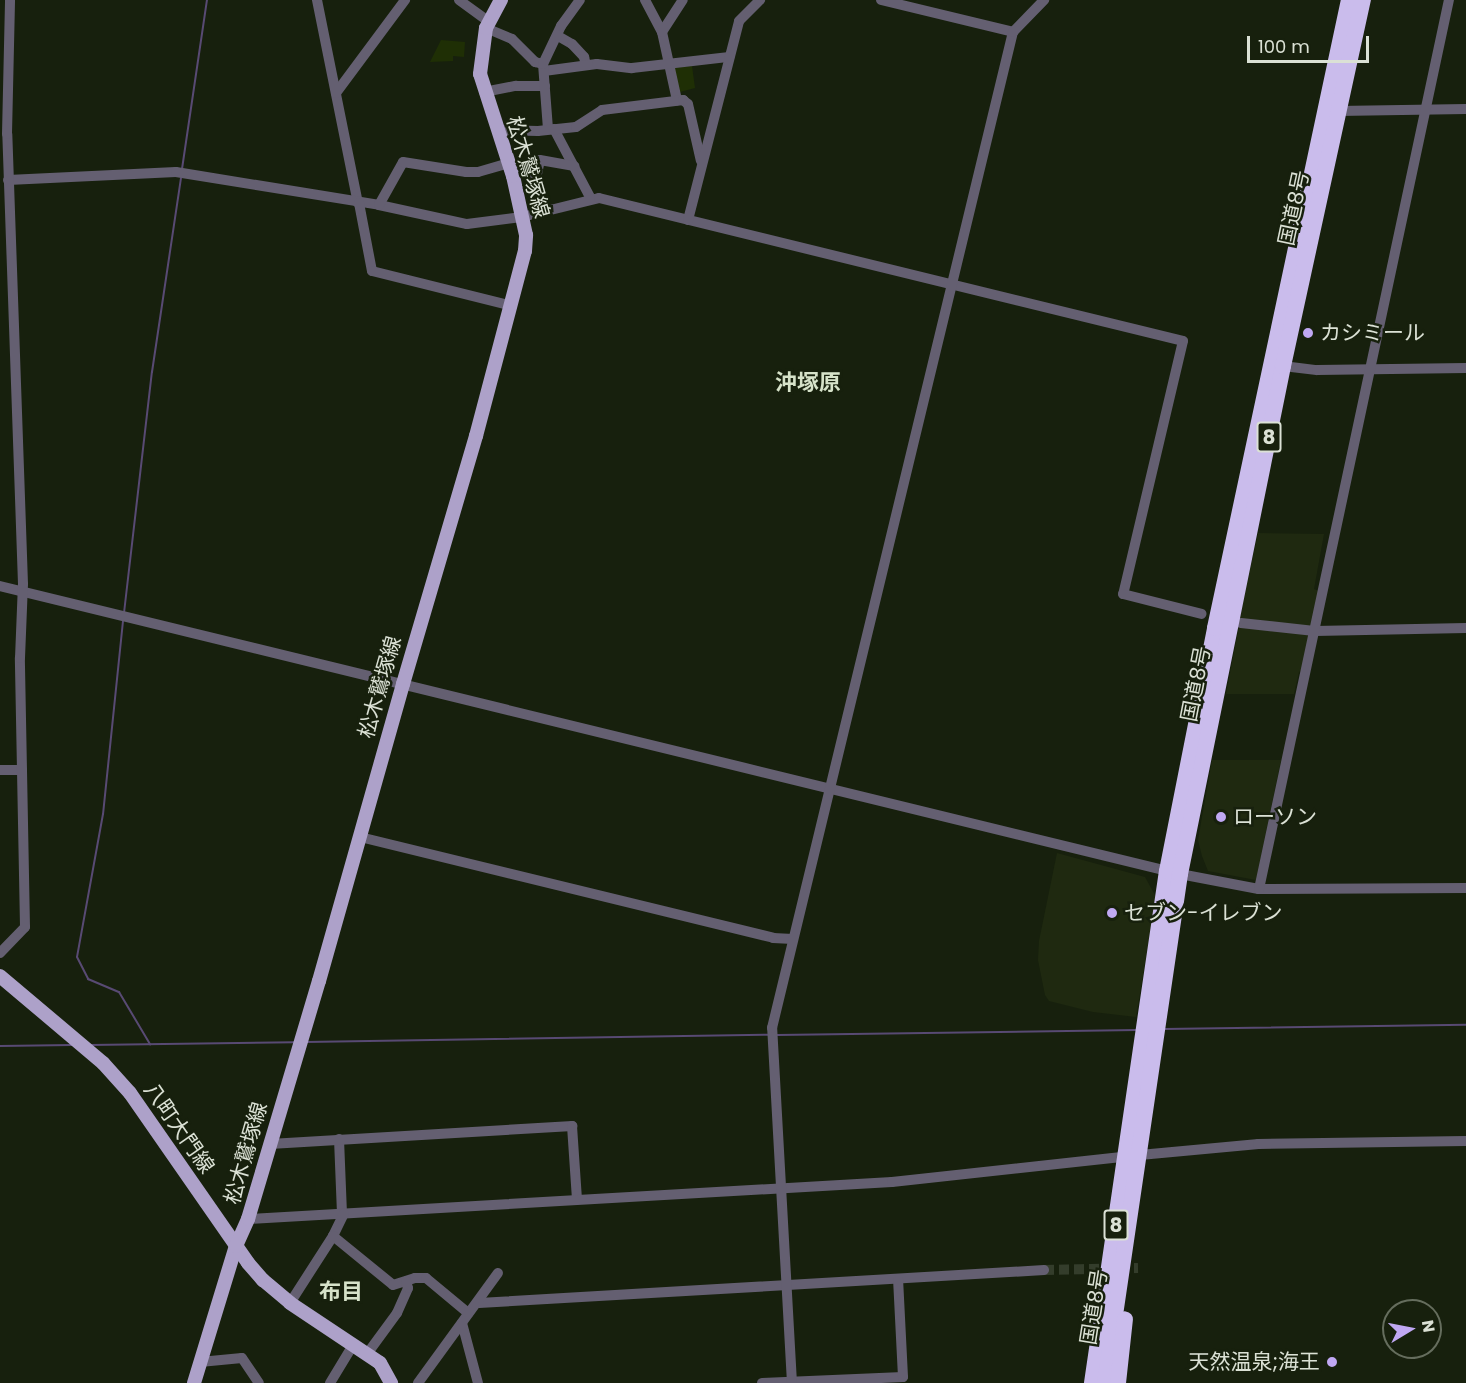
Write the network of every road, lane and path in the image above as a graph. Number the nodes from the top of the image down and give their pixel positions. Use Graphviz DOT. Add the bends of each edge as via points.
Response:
graph roads {
  1 [pos="10,0"];
  2 [pos="316,0"];
  3 [pos="405,0"];
  4 [pos="459,0"];
  5 [pos="501,0"];
  6 [pos="580,0"];
  7 [pos="645,0"];
  8 [pos="683,0"];
  9 [pos="760,0"];
  10 [pos="881,0"];
  11 [pos="1044,0"];
  12 [pos="1349,0"];
  13 [pos="1363,0"];
  14 [pos="1449,0"];
  15 [pos="487,24"];
  16 [pos="662,32"];
  17 [pos="1014,32"];
  18 [pos="558,36"];
  19 [pos="729,57"];
  20 [pos="669,63"];
  21 [pos="586,65"];
  22 [pos="543,67"];
  23 [pos="545,86"];
  24 [pos="484,92"];
  25 [pos="336,93"];
  26 [pos="677,100"];
  27 [pos="1426,109"];
  28 [pos="1466,109"];
  29 [pos="1338,111"];
  30 [pos="551,129"];
  31 [pos="497,130"];
  32 [pos="3,134"];
  33 [pos="701,161"];
  34 [pos="574,166"];
  35 [pos="510,168"];
  36 [pos="8,180"];
  37 [pos="591,199"];
  38 [pos="358,203"];
  39 [pos="379,205"];
  40 [pos="522,217"];
  41 [pos="688,220"];
  42 [pos="953,285"];
  43 [pos="512,306"];
  44 [pos="1283,366"];
  45 [pos="1466,368"];
  46 [pos="1370,369"];
  47 [pos="0,586"];
  48 [pos="23,591"];
  49 [pos="1202,614"];
  50 [pos="1241,623"];
  51 [pos="1466,628"];
  52 [pos="1315,631"];
  53 [pos="402,684"];
  54 [pos="0,770"];
  55 [pos="22,770"];
  56 [pos="830,789"];
  57 [pos="360,837"];
  58 [pos="1174,873"];
  59 [pos="1466,888"];
  60 [pos="1259,890"];
  61 [pos="794,939"];
  62 [pos="0,954"];
  63 [pos="0,976"];
  64 [pos="339,1139"];
  65 [pos="1466,1141"];
  66 [pos="270,1144"];
  67 [pos="1132,1156"];
  68 [pos="781,1188"];
  69 [pos="577,1199"];
  70 [pos="1132,1204"];
  71 [pos="343,1213"];
  72 [pos="248,1219"];
  73 [pos="1115,1230"];
  74 [pos="333,1236"];
  75 [pos="236,1246"];
  76 [pos="1044,1270"];
  77 [pos="498,1273"];
  78 [pos="898,1279"];
  79 [pos="406,1281"];
  80 [pos="786,1286"];
  81 [pos="290,1303"];
  82 [pos="479,1303"];
  83 [pos="468,1313"];
  84 [pos="462,1323"];
  85 [pos="353,1346"];
  86 [pos="367,1354"];
  87 [pos="200,1362"];
  88 [pos="792,1382"];
  89 [pos="194,1383"];
  90 [pos="260,1383"];
  91 [pos="330,1383"];
  92 [pos="391,1383"];
  93 [pos="418,1383"];
  94 [pos="478,1383"];
  95 [pos="762,1383"];
  96 [pos="1082,1383"];
  97 [pos="1092,1383"];
  98 [pos="1105,1383"];
  99 [pos="1118,1383"];
  1 -- 32 [label="street"];
  2 -- 25 [label="street"];
  3 -- 25 [label="street"];
  4 -- 15 [label="street"];
  5 -- 15 [label="main road, 松木鷲塚線"];
  6 -- 18 [label="street"];
  7 -- 16 [label="street"];
  8 -- 16 [label="street"];
  9 -- 19 [label="street" via="739,21"];
  10 -- 17 [label="street"];
  11 -- 17 [label="street"];
  12 -- 58 [label="highway, 国道8号 / 8" via="1218,616"];
  13 -- 29 [label="highway, 国道8号 / 8"];
  14 -- 27 [label="street"];
  15 -- 22 [label="street" via="512,39"];
  15 -- 24 [label="main road, 松木鷲塚線" via="480,58"];
  16 -- 20 [label="street"];
  17 -- 42 [label="street"];
  18 -- 21 [label="street" via="572,44"];
  18 -- 22 [label="street"];
  19 -- 20 [label="street"];
  19 -- 33 [label="street"];
  20 -- 21 [label="street" via="632,68"];
  20 -- 26 [label="street"];
  21 -- 22 [label="street"];
  22 -- 23 [label="street"];
  23 -- 24 [label="street"];
  23 -- 30 [label="street"];
  24 -- 31 [label="main road, 松木鷲塚線"];
  25 -- 38 [label="street"];
  26 -- 30 [label="street" via="602,110 576,127"];
  26 -- 33 [label="street" via="688,104"];
  27 -- 28 [label="street"];
  27 -- 29 [label="street"];
  27 -- 46 [label="street"];
  29 -- 44 [label="highway, 国道8号 / 8"];
  30 -- 31 [label="street"];
  30 -- 34 [label="street"];
  31 -- 35 [label="main road, 松木鷲塚線"];
  32 -- 36 [label="street"];
  33 -- 41 [label="street"];
  34 -- 35 [label="street" via="540,160 537,174"];
  34 -- 37 [label="street"];
  35 -- 39 [label="street" via="466,172 403,162"];
  35 -- 40 [label="main road, 松木鷲塚線"];
  36 -- 38 [label="street" via="176,172"];
  36 -- 48 [label="street"];
  37 -- 40 [label="street"];
  37 -- 41 [label="street"];
  38 -- 39 [label="street"];
  38 -- 43 [label="street" via="372,271"];
  39 -- 40 [label="street" via="466,224"];
  40 -- 43 [label="main road, 松木鷲塚線" via="525,251"];
  41 -- 42 [label="street"];
  42 -- 49 [label="street" via="1183,341 1123,594"];
  42 -- 56 [label="street"];
  43 -- 53 [label="main road, 松木鷲塚線"];
  44 -- 46 [label="street"];
  44 -- 58 [label="highway, 国道8号 / 8"];
  45 -- 46 [label="street"];
  46 -- 52 [label="street"];
  47 -- 48 [label="street"];
  48 -- 53 [label="street"];
  48 -- 55 [label="street"];
  50 -- 52 [label="street"];
  51 -- 52 [label="street"];
  52 -- 60 [label="street"];
  53 -- 56 [label="street"];
  53 -- 57 [label="main road, 松木鷲塚線"];
  54 -- 55 [label="street"];
  55 -- 62 [label="street" via="25,927"];
  56 -- 58 [label="street"];
  56 -- 61 [label="street"];
  57 -- 61 [label="street" via="773,938"];
  57 -- 66 [label="main road, 松木鷲塚線"];
  58 -- 60 [label="street"];
  58 -- 67 [label="highway, 国道8号 / 8"];
  59 -- 60 [label="street"];
  61 -- 68 [label="street" via="772,1028"];
  63 -- 75 [label="main road, 八町大門線" via="103,1063 130,1093"];
  64 -- 66 [label="street"];
  64 -- 69 [label="street" via="572,1126"];
  64 -- 71 [label="street"];
  65 -- 67 [label="street" via="1258,1144"];
  66 -- 72 [label="main road, 松木鷲塚線"];
  67 -- 68 [label="street" via="892,1182"];
  67 -- 70 [label="highway, 国道8号 / 8"];
  67 -- 73 [label="highway, 国道8号 / 8"];
  68 -- 69 [label="street"];
  68 -- 80 [label="street"];
  69 -- 71 [label="street"];
  70 -- 98 [label="highway, 国道8号 / 8"];
  70 -- 99 [label="highway, 8"];
  71 -- 72 [label="street"];
  71 -- 74 [label="street"];
  72 -- 75 [label="main road, 松木鷲塚線"];
  73 -- 96 [label="highway, 8" via="1093,1316"];
  73 -- 97 [label="highway, 国道8号 / 8"];
  74 -- 79 [label="street" via="393,1285"];
  74 -- 81 [label="street"];
  75 -- 81 [label="main road, 八町大門線" via="263,1280"];
  75 -- 87 [label="main road, 松木鷲塚線"];
  76 -- 78 [label="street"];
  77 -- 82 [label="street"];
  78 -- 80 [label="street"];
  78 -- 88 [label="street" via="903,1377"];
  79 -- 83 [label="street" via="426,1278"];
  79 -- 86 [label="street" via="408,1288 397,1313"];
  80 -- 82 [label="street"];
  80 -- 88 [label="street"];
  81 -- 85 [label="main road, 八町大門線"];
  82 -- 83 [label="street"];
  83 -- 84 [label="street"];
  84 -- 93 [label="street"];
  84 -- 94 [label="street"];
  85 -- 86 [label="main road, 八町大門線"];
  85 -- 91 [label="street"];
  86 -- 92 [label="main road, 八町大門線" via="380,1363"];
  87 -- 89 [label="main road, 松木鷲塚線"];
  87 -- 90 [label="street" via="242,1358"];
  88 -- 95 [label="street"];
}
